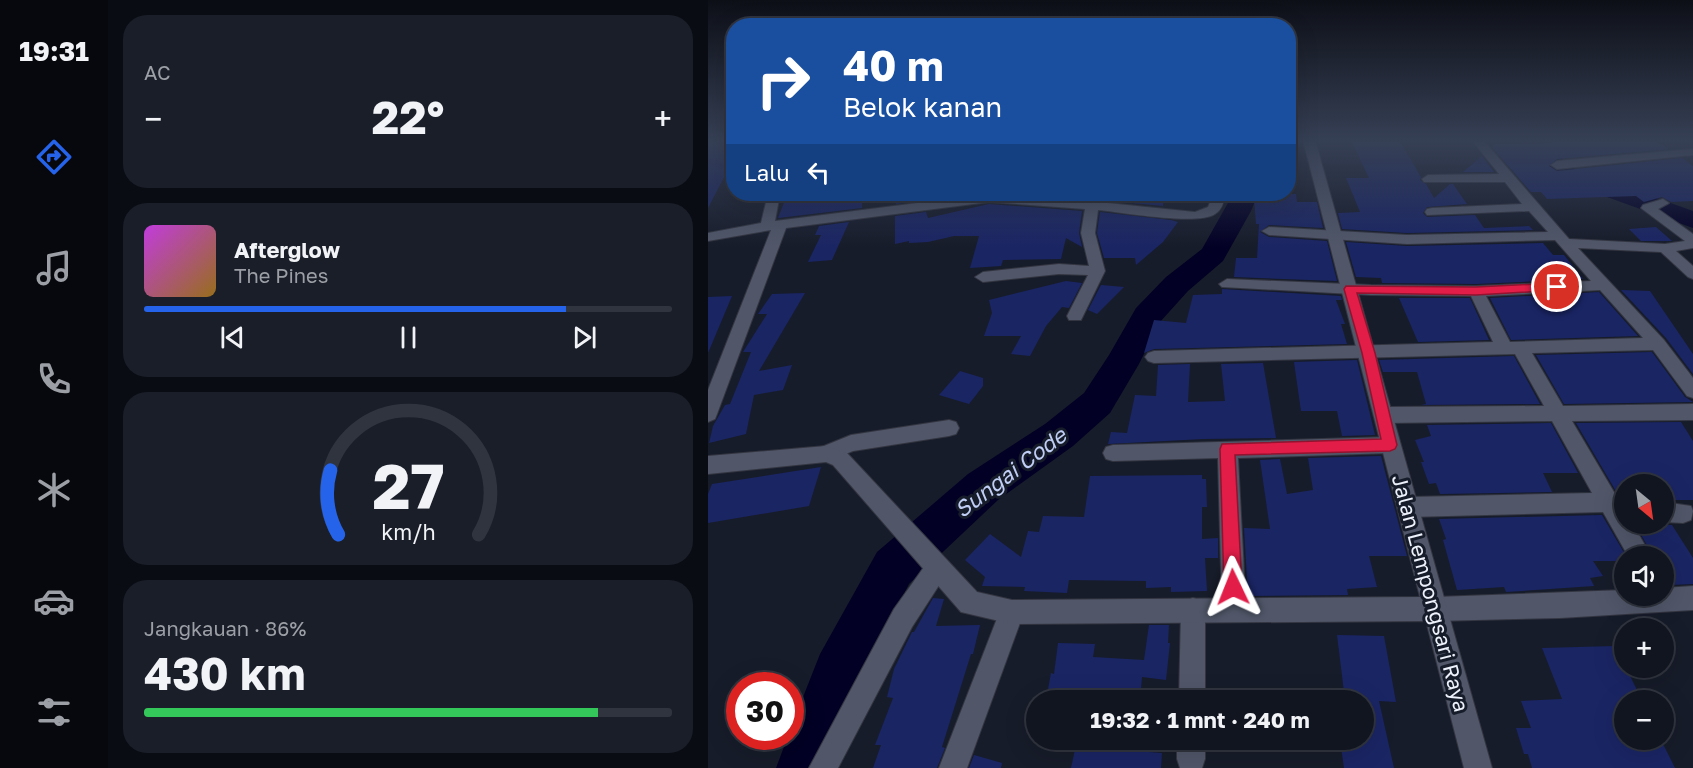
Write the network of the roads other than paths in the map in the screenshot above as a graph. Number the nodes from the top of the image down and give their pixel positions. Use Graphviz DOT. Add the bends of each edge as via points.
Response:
graph roads {
  1 [pos="1320,176"];
  2 [pos="1508,178"];
  3 [pos="1428,179"];
  4 [pos="774,201"];
  5 [pos="966,201"];
  6 [pos="1092,201"];
  7 [pos="1099,201"];
  8 [pos="1217,201"];
  9 [pos="1656,205"];
  10 [pos="1532,207"];
  11 [pos="1432,212"];
  12 [pos="774,226"];
  13 [pos="1269,231"];
  14 [pos="1335,234"];
  15 [pos="708,237"];
  16 [pos="1562,239"];
  17 [pos="1693,240"];
  18 [pos="1693,244"];
  19 [pos="1665,248"];
  20 [pos="1098,271"];
  21 [pos="1693,274"];
  22 [pos="983,277"];
  23 [pos="1227,284"];
  24 [pos="1605,285"];
  25 [pos="1350,289"];
  26 [pos="1476,291"];
  27 [pos="1076,315"];
  28 [pos="1658,344"];
  29 [pos="1513,349"];
  30 [pos="1368,353"];
  31 [pos="1154,357"];
  32 [pos="1693,391"];
  33 [pos="1693,412"];
  34 [pos="708,414"];
  35 [pos="1559,414"];
  36 [pos="1384,415"];
  37 [pos="949,428"];
  38 [pos="1390,445"];
  39 [pos="1228,449"];
  40 [pos="1113,453"];
  41 [pos="826,454"];
  42 [pos="708,465"];
  43 [pos="1614,505"];
  44 [pos="1409,507"];
  45 [pos="1614,508"];
  46 [pos="937,568"];
  47 [pos="1674,597"];
  48 [pos="1693,598"];
  49 [pos="1614,601"];
  50 [pos="1436,609"];
  51 [pos="1193,610"];
  52 [pos="1234,610"];
  53 [pos="1012,612"];
  54 [pos="1192,690"];
  55 [pos="823,768"];
  56 [pos="953,768"];
  57 [pos="1478,768"];
  1 -- 14 [label="street, Jalan Lempongsari Raya"];
  2 -- 3 [label="street"];
  2 -- 10 [label="street"];
  4 -- 12 [label="street"];
  5 -- 12 [label="street"];
  6 -- 20 [label="street" via="1088,233"];
  7 -- 8 [label="street" via="1203,215 1211,213"];
  9 -- 17 [label="street"];
  10 -- 11 [label="street"];
  10 -- 16 [label="street"];
  12 -- 15 [label="street"];
  12 -- 34 [label="street"];
  13 -- 14 [label="street"];
  14 -- 16 [label="street" via="1461,240"];
  14 -- 25 [label="street, Jalan Lempongsari Raya"];
  16 -- 19 [label="street"];
  16 -- 24 [label="street"];
  18 -- 19 [label="street"];
  19 -- 21 [label="street"];
  20 -- 22 [label="street" via="1059,269"];
  20 -- 27 [label="street"];
  23 -- 25 [label="street"];
  24 -- 26 [label="street"];
  24 -- 28 [label="street"];
  25 -- 26 [label="street"];
  25 -- 30 [label="street, Jalan Lempongsari Raya"];
  26 -- 29 [label="street"];
  28 -- 29 [label="street"];
  28 -- 32 [label="street"];
  29 -- 30 [label="street"];
  29 -- 35 [label="street"];
  30 -- 31 [label="street"];
  30 -- 36 [label="street, Jalan Lempongsari Raya"];
  33 -- 35 [label="street"];
  35 -- 36 [label="street"];
  35 -- 43 [label="street"];
  36 -- 38 [label="street, Jalan Lempongsari Raya"];
  37 -- 41 [label="street" via="851,443"];
  38 -- 39 [label="street"];
  38 -- 44 [label="street, Jalan Lempongsari Raya"];
  39 -- 40 [label="street"];
  39 -- 52 [label="street"];
  41 -- 42 [label="street"];
  41 -- 46 [label="street" via="840,459"];
  44 -- 45 [label="street"];
  44 -- 50 [label="street, Jalan Lempongsari Raya"];
  46 -- 53 [label="street" via="970,603"];
  46 -- 55 [label="street" via="903,618"];
  47 -- 48 [label="street"];
  49 -- 50 [label="street"];
  50 -- 52 [label="street"];
  50 -- 57 [label="street, Jalan Lempongsari Raya"];
  51 -- 52 [label="street"];
  51 -- 53 [label="street"];
  51 -- 54 [label="street"];
  53 -- 56 [label="street"];
}
